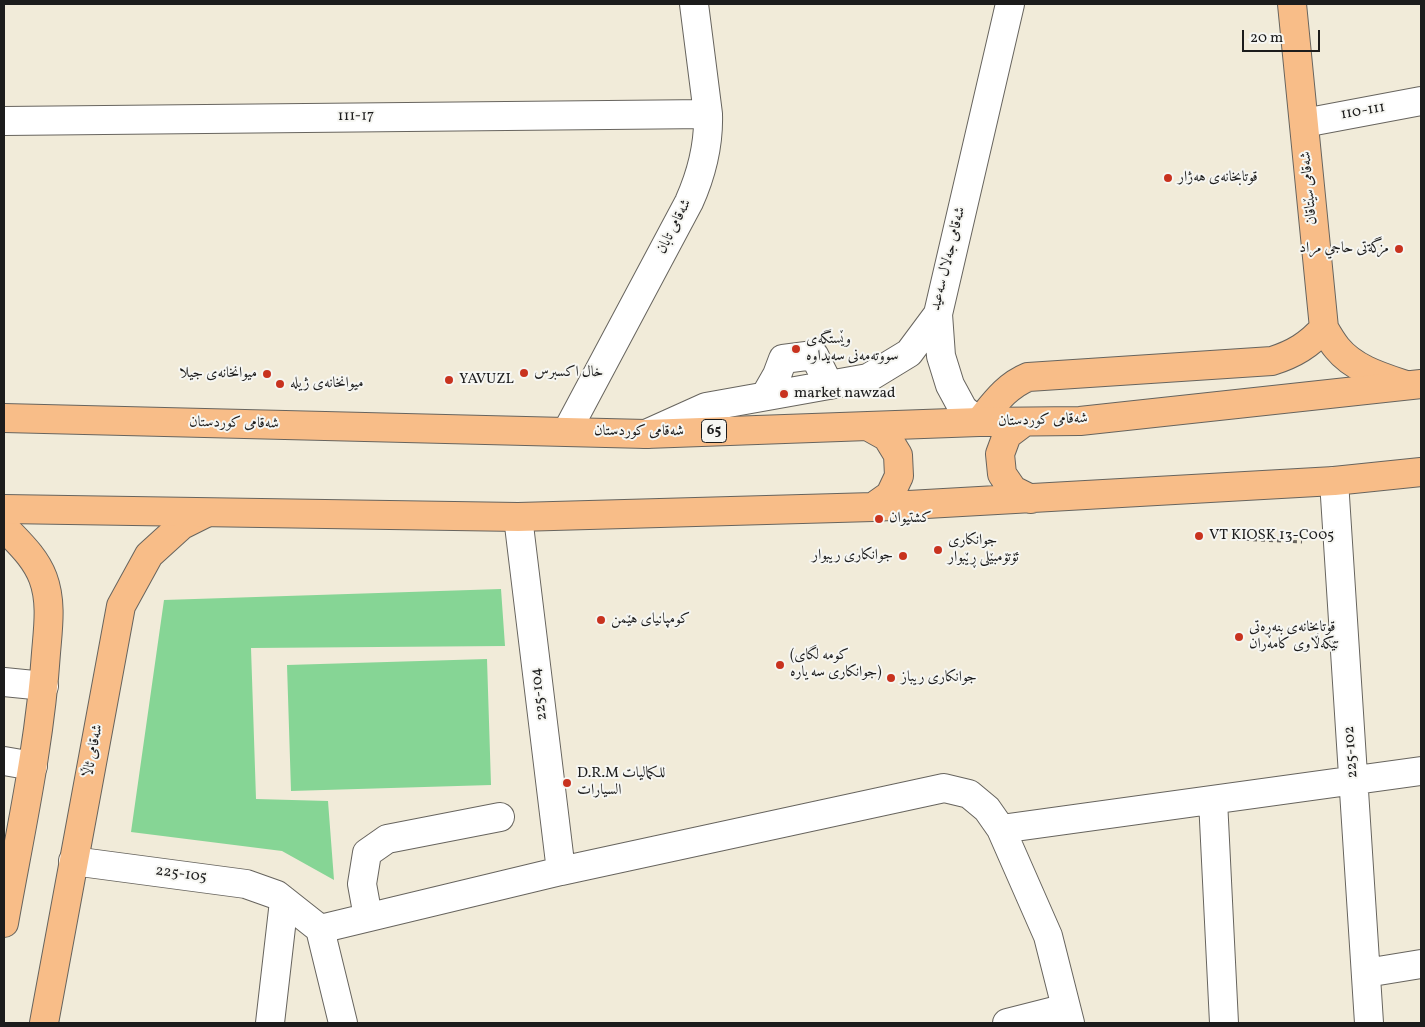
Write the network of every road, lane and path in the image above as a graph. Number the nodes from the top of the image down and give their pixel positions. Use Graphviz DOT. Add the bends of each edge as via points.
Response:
graph roads {
  1 [pos="694,4"];
  2 [pos="1010,4"];
  3 [pos="1292,4"];
  4 [pos="1421,101"];
  5 [pos="708,114"];
  6 [pos="4,121"];
  7 [pos="1304,123"];
  8 [pos="938,314"];
  9 [pos="1324,328"];
  10 [pos="1414,384"];
  11 [pos="4,418"];
  12 [pos="979,422"];
  13 [pos="1023,423"];
  14 [pos="869,427"];
  15 [pos="567,431"];
  16 [pos="646,434"];
  17 [pos="1421,472"];
  18 [pos="1334,481"];
  19 [pos="1031,499"];
  20 [pos="873,507"];
  21 [pos="4,509"];
  22 [pos="206,513"];
  23 [pos="518,517"];
  24 [pos="4,527"];
  25 [pos="1237,538"];
  26 [pos="1302,542"];
  27 [pos="4,682"];
  28 [pos="44,686"];
  29 [pos="4,760"];
  30 [pos="33,766"];
  31 [pos="1421,771"];
  32 [pos="1354,781"];
  33 [pos="1213,800"];
  34 [pos="500,817"];
  35 [pos="1001,828"];
  36 [pos="73,861"];
  37 [pos="560,872"];
  38 [pos="284,901"];
  39 [pos="368,917"];
  40 [pos="4,923"];
  41 [pos="320,929"];
  42 [pos="1421,964"];
  43 [pos="1366,972"];
  44 [pos="1068,1016"];
  45 [pos="44,1023"];
  46 [pos="270,1023"];
  47 [pos="343,1023"];
  48 [pos="1007,1023"];
  49 [pos="1224,1023"];
  50 [pos="1369,1023"];
  1 -- 5 [label="street, شەقامی تابان"];
  2 -- 8 [label="street, شەقامی جەلال سەعید"];
  3 -- 7 [label="main road, شەقامی سێتاقان"];
  4 -- 7 [label="street, 110-111"];
  5 -- 6 [label="street, 111-17"];
  5 -- 15 [label="street, شەقامی تابان" via="705,156 699,179"];
  7 -- 9 [label="main road, شەقامی سێتاقان"];
  8 -- 12 [label="street" via="940,356 950,385 963,409"];
  8 -- 16 [label="street, شەقامی جەلال سەعید" via="909,353 868,378 706,407"];
  9 -- 10 [label="main road, شەقامی سێتاقان" via="1338,349 1355,364 1378,376"];
  9 -- 12 [label="main road" via="1301,349 1272,361 1028,377 1010,386"];
  10 -- 13 [label="main road, شەقامی کوردستان / 65" via="1080,421"];
  11 -- 15 [label="main road, شەقامی کوردستان / 65"];
  12 -- 13 [label="main road, شەقامی کوردستان / 65"];
  12 -- 14 [label="main road, شەقامی کوردستان / 65"];
  13 -- 19 [label="main road" via="1008,435 1000,454 1002,474 1013,490"];
  14 -- 16 [label="main road, شەقامی کوردستان / 65"];
  14 -- 20 [label="main road" via="887,437 898,455 899,476 890,495"];
  15 -- 16 [label="main road, شەقامی کوردستان / 65"];
  17 -- 18 [label="main road"];
  18 -- 19 [label="main road"];
  18 -- 32 [label="street, 225-102"];
  19 -- 20 [label="main road"];
  20 -- 23 [label="main road"];
  21 -- 22 [label="main road"];
  22 -- 23 [label="main road"];
  22 -- 36 [label="main road, شه‌قامی ئاڵا" via="182,525 149,555 120,606"];
  23 -- 37 [label="street, 225-104"];
  24 -- 28 [label="main road" via="38,565 46,586 49,610"];
  25 -- 26 [label="path"];
  27 -- 28 [label="street"];
  28 -- 30 [label="main road"];
  29 -- 30 [label="street"];
  30 -- 40 [label="main road"];
  31 -- 32 [label="street"];
  32 -- 33 [label="street"];
  32 -- 43 [label="street, 225-102"];
  33 -- 35 [label="street"];
  33 -- 49 [label="street"];
  34 -- 39 [label="street" via="387,839 367,852 362,884"];
  35 -- 37 [label="street" via="987,809 969,794 944,788"];
  35 -- 44 [label="street" via="1048,936"];
  36 -- 38 [label="street, 225-105" via="246,884 277,895"];
  36 -- 45 [label="main road, شه‌قامی ئاڵا"];
  37 -- 39 [label="street"];
  38 -- 41 [label="street, 225-105"];
  38 -- 46 [label="street"];
  39 -- 41 [label="street"];
  41 -- 47 [label="street"];
  42 -- 43 [label="street"];
  43 -- 50 [label="street, 225-102"];
  44 -- 48 [label="street"];
}
